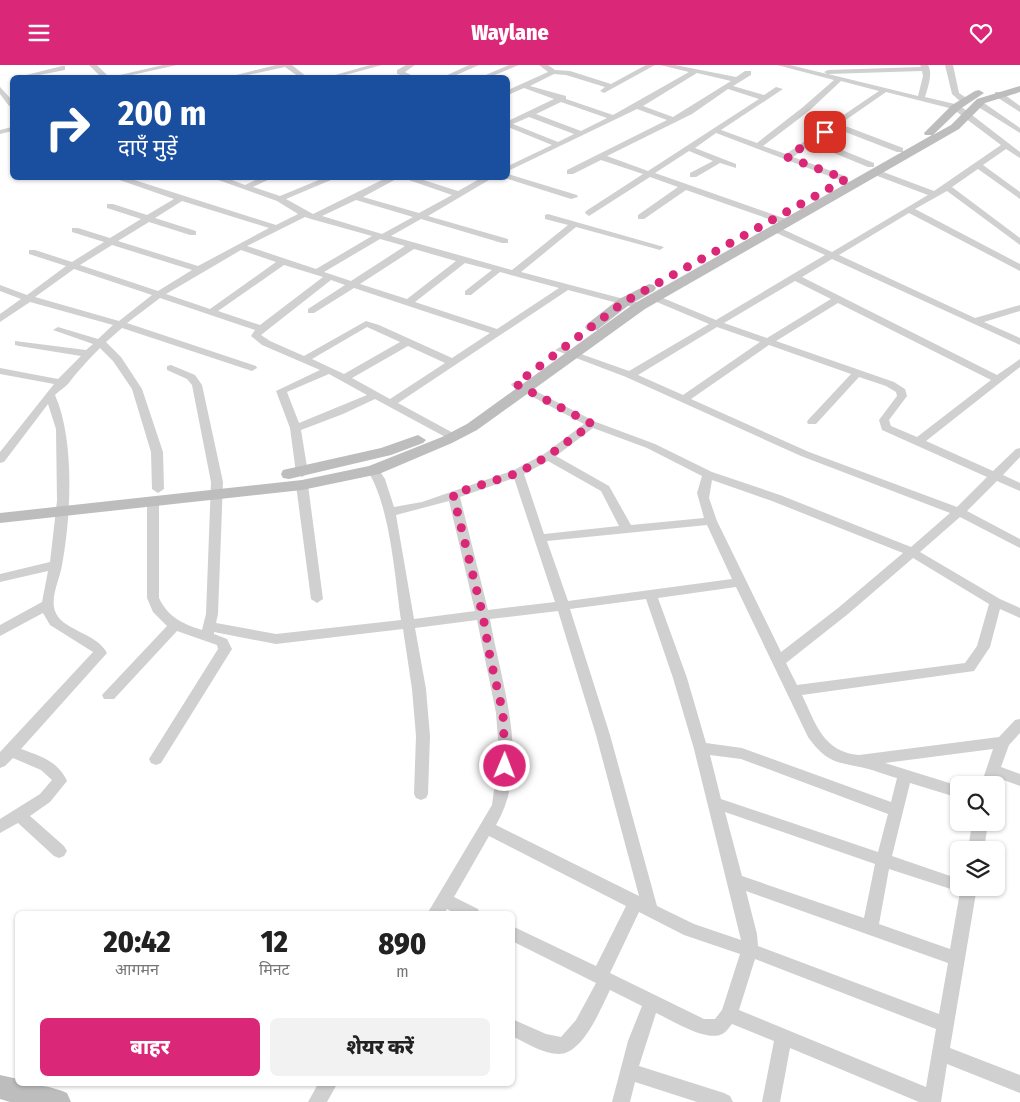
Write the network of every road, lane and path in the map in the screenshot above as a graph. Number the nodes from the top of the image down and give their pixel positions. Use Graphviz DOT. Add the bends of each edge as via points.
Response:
graph roads {
  1 [pos="93,65"];
  2 [pos="173,65"];
  3 [pos="286,65"];
  4 [pos="378,65"];
  5 [pos="411,65"];
  6 [pos="475,65"];
  7 [pos="515,65"];
  8 [pos="543,65"];
  9 [pos="651,65"];
  10 [pos="664,65"];
  11 [pos="781,65"];
  12 [pos="840,65"];
  13 [pos="949,65"];
  14 [pos="879,67"];
  15 [pos="925,67"];
  16 [pos="62,68"];
  17 [pos="156,69"];
  18 [pos="696,71"];
  19 [pos="849,71"];
  20 [pos="353,72"];
  21 [pos="553,72"];
  22 [pos="810,72"];
  23 [pos="748,73"];
  24 [pos="44,75"];
  25 [pos="103,75"];
  26 [pos="125,75"];
  27 [pos="164,75"];
  28 [pos="236,75"];
  29 [pos="301,75"];
  30 [pos="340,75"];
  31 [pos="357,75"];
  32 [pos="407,75"];
  33 [pos="452,75"];
  34 [pos="490,75"];
  35 [pos="839,79"];
  36 [pos="738,80"];
  37 [pos="1020,83"];
  38 [pos="524,86"];
  39 [pos="612,87"];
  40 [pos="728,87"];
  41 [pos="872,87"];
  42 [pos="0,89"];
  43 [pos="779,89"];
  44 [pos="1020,89"];
  45 [pos="885,90"];
  46 [pos="604,91"];
  47 [pos="510,92"];
  48 [pos="998,95"];
  49 [pos="563,98"];
  50 [pos="765,98"];
  51 [pos="921,99"];
  52 [pos="967,104"];
  53 [pos="10,106"];
  54 [pos="636,106"];
  55 [pos="1020,110"];
  56 [pos="529,114"];
  57 [pos="969,116"];
  58 [pos="614,117"];
  59 [pos="674,120"];
  60 [pos="510,124"];
  61 [pos="835,125"];
  62 [pos="510,126"];
  63 [pos="717,131"];
  64 [pos="580,133"];
  65 [pos="1020,133"];
  66 [pos="997,138"];
  67 [pos="812,141"];
  68 [pos="557,144"];
  69 [pos="1006,145"];
  70 [pos="758,146"];
  71 [pos="689,148"];
  72 [pos="900,150"];
  73 [pos="1020,155"];
  74 [pos="601,157"];
  75 [pos="787,157"];
  76 [pos="720,160"];
  77 [pos="733,165"];
  78 [pos="978,165"];
  79 [pos="510,168"];
  80 [pos="873,168"];
  81 [pos="570,173"];
  82 [pos="647,174"];
  83 [pos="693,175"];
  84 [pos="510,177"];
  85 [pos="846,179"];
  86 [pos="124,180"];
  87 [pos="224,180"];
  88 [pos="263,180"];
  89 [pos="327,180"];
  90 [pos="390,180"];
  91 [pos="414,180"];
  92 [pos="484,180"];
  93 [pos="247,187"];
  94 [pos="684,187"];
  95 [pos="947,187"];
  96 [pos="458,194"];
  97 [pos="933,195"];
  98 [pos="1020,196"];
  99 [pos="355,197"];
  100 [pos="574,197"];
  101 [pos="181,198"];
  102 [pos="280,199"];
  103 [pos="110,206"];
  104 [pos="908,209"];
  105 [pos="304,213"];
  106 [pos="589,213"];
  107 [pos="420,215"];
  108 [pos="314,217"];
  109 [pos="548,217"];
  110 [pos="641,217"];
  111 [pos="148,219"];
  112 [pos="779,223"];
  113 [pos="575,224"];
  114 [pos="277,228"];
  115 [pos="75,230"];
  116 [pos="193,233"];
  117 [pos="381,236"];
  118 [pos="112,241"];
  119 [pos="505,241"];
  120 [pos="1020,242"];
  121 [pos="413,245"];
  122 [pos="240,247"];
  123 [pos="660,247"];
  124 [pos="32,253"];
  125 [pos="832,254"];
  126 [pos="463,260"];
  127 [pos="283,261"];
  128 [pos="72,266"];
  129 [pos="1019,267"];
  130 [pos="198,269"];
  131 [pos="499,269"];
  132 [pos="316,273"];
  133 [pos="514,273"];
  134 [pos="329,277"];
  135 [pos="795,277"];
  136 [pos="351,285"];
  137 [pos="567,287"];
  138 [pos="0,288"];
  139 [pos="468,293"];
  140 [pos="158,295"];
  141 [pos="27,298"];
  142 [pos="655,298"];
  143 [pos="839,298"];
  144 [pos="624,302"];
  145 [pos="408,303"];
  146 [pos="640,306"];
  147 [pos="1020,308"];
  148 [pos="311,311"];
  149 [pos="210,313"];
  150 [pos="0,319"];
  151 [pos="975,321"];
  152 [pos="120,324"];
  153 [pos="716,324"];
  154 [pos="261,329"];
  155 [pos="58,330"];
  156 [pos="500,333"];
  157 [pos="407,341"];
  158 [pos="767,342"];
  159 [pos="1020,342"];
  160 [pos="20,343"];
  161 [pos="101,343"];
  162 [pos="566,353"];
  163 [pos="89,354"];
  164 [pos="305,359"];
  165 [pos="1020,362"];
  166 [pos="454,363"];
  167 [pos="252,368"];
  168 [pos="171,369"];
  169 [pos="329,370"];
  170 [pos="0,371"];
  171 [pos="858,373"];
  172 [pos="630,375"];
  173 [pos="345,378"];
  174 [pos="997,379"];
  175 [pos="63,383"];
  176 [pos="520,386"];
  177 [pos="376,395"];
  178 [pos="51,396"];
  179 [pos="685,398"];
  180 [pos="391,403"];
  181 [pos="812,422"];
  182 [pos="592,424"];
  183 [pos="295,428"];
  184 [pos="447,435"];
  185 [pos="918,442"];
  186 [pos="1020,451"];
  187 [pos="548,456"];
  188 [pos="0,460"];
  189 [pos="373,470"];
  190 [pos="518,473"];
  191 [pos="708,475"];
  192 [pos="995,475"];
  193 [pos="302,479"];
  194 [pos="1020,487"];
  195 [pos="217,488"];
  196 [pos="453,494"];
  197 [pos="155,495"];
  198 [pos="62,506"];
  199 [pos="0,508"];
  200 [pos="390,511"];
  201 [pos="959,512"];
  202 [pos="0,519"];
  203 [pos="710,521"];
  204 [pos="627,529"];
  205 [pos="540,538"];
  206 [pos="1020,544"];
  207 [pos="912,552"];
  208 [pos="56,565"];
  209 [pos="0,578"];
  210 [pos="739,582"];
  211 [pos="650,594"];
  212 [pos="317,599"];
  213 [pos="996,602"];
  214 [pos="48,604"];
  215 [pos="563,606"];
  216 [pos="1020,613"];
  217 [pos="483,616"];
  218 [pos="407,624"];
  219 [pos="175,625"];
  220 [pos="0,631"];
  221 [pos="207,631"];
  222 [pos="779,661"];
  223 [pos="792,691"];
  224 [pos="109,695"];
  225 [pos="1020,724"];
  226 [pos="1003,742"];
  227 [pos="701,749"];
  228 [pos="5,756"];
  229 [pos="156,759"];
  230 [pos="859,761"];
  231 [pos="992,770"];
  232 [pos="905,775"];
  233 [pos="990,776"];
  234 [pos="1020,780"];
  235 [pos="950,789"];
  236 [pos="421,794"];
  237 [pos="716,803"];
  238 [pos="895,810"];
  239 [pos="19,815"];
  240 [pos="0,827"];
  241 [pos="488,828"];
  242 [pos="59,851"];
  243 [pos="883,861"];
  244 [pos="734,880"];
  245 [pos="950,883"];
  246 [pos="964,896"];
  247 [pos="444,900"];
  248 [pos="635,904"];
  249 [pos="437,911"];
  250 [pos="466,911"];
  251 [pos="651,912"];
  252 [pos="870,927"];
  253 [pos="515,934"];
  254 [pos="750,950"];
  255 [pos="958,959"];
  256 [pos="604,978"];
  257 [pos="652,1002"];
  258 [pos="729,1014"];
  259 [pos="946,1025"];
  260 [pos="515,1028"];
  261 [pos="784,1037"];
  262 [pos="942,1053"];
  263 [pos="628,1071"];
  264 [pos="1020,1084"];
  265 [pos="327,1086"];
  266 [pos="0,1087"];
  267 [pos="933,1100"];
  268 [pos="58,1102"];
  269 [pos="317,1102"];
  270 [pos="621,1102"];
  271 [pos="724,1102"];
  272 [pos="771,1102"];
  1 -- 25 [label="street"];
  2 -- 17 [label="street"];
  3 -- 28 [label="street"];
  3 -- 29 [label="street"];
  4 -- 20 [label="street"];
  5 -- 32 [label="street" via="400,72"];
  6 -- 33 [label="street"];
  7 -- 34 [label="street"];
  8 -- 21 [label="street"];
  9 -- 39 [label="street"];
  10 -- 18 [label="street"];
  11 -- 22 [label="street"];
  12 -- 19 [label="street"];
  13 -- 52 [label="street" via="956,93"];
  14 -- 15 [label="street"];
  14 -- 19 [label="street"];
  15 -- 51 [label="street"];
  16 -- 24 [label="street"];
  17 -- 26 [label="street"];
  17 -- 27 [label="street"];
  18 -- 36 [label="street"];
  18 -- 54 [label="street"];
  19 -- 22 [label="street"];
  19 -- 41 [label="street"];
  20 -- 30 [label="street"];
  20 -- 31 [label="street"];
  21 -- 38 [label="street"];
  21 -- 39 [label="street"];
  22 -- 35 [label="street"];
  23 -- 36 [label="street"];
  35 -- 41 [label="street"];
  35 -- 70 [label="street"];
  36 -- 40 [label="street"];
  37 -- 52 [label="street" via="989,90"];
  38 -- 47 [label="street"];
  38 -- 49 [label="street"];
  39 -- 46 [label="street"];
  40 -- 50 [label="street"];
  40 -- 59 [label="street"];
  41 -- 45 [label="street"];
  42 -- 53 [label="street"];
  43 -- 50 [label="street"];
  44 -- 48 [label="street"];
  45 -- 51 [label="street"];
  45 -- 61 [label="street"];
  48 -- 52 [label="street"];
  48 -- 55 [label="street"];
  49 -- 56 [label="street"];
  49 -- 58 [label="street"];
  50 -- 63 [label="street"];
  51 -- 52 [label="street"];
  52 -- 57 [label="street"];
  52 -- 65 [label="street"];
  52 -- 72 [label="street"];
  54 -- 58 [label="street"];
  54 -- 59 [label="street"];
  56 -- 60 [label="street"];
  56 -- 64 [label="street"];
  57 -- 66 [label="street"];
  57 -- 80 [label="street" via="956,127"];
  58 -- 64 [label="street"];
  59 -- 74 [label="street"];
  61 -- 67 [label="street"];
  61 -- 72 [label="street"];
  62 -- 68 [label="street"];
  63 -- 70 [label="street"];
  63 -- 71 [label="street"];
  64 -- 68 [label="street"];
  65 -- 66 [label="street"];
  66 -- 69 [label="street"];
  67 -- 75 [label="street"];
  67 -- 80 [label="street"];
  68 -- 79 [label="street"];
  69 -- 73 [label="street"];
  69 -- 78 [label="street"];
  70 -- 75 [label="street"];
  71 -- 76 [label="street"];
  71 -- 82 [label="street"];
  72 -- 80 [label="street"];
  74 -- 81 [label="street"];
  74 -- 82 [label="street"];
  75 -- 85 [label="street"];
  76 -- 77 [label="street"];
  76 -- 83 [label="street"];
  78 -- 95 [label="street"];
  78 -- 98 [label="street"];
  80 -- 85 [label="street"];
  80 -- 97 [label="street"];
  80 -- 112 [label="street"];
  82 -- 94 [label="street"];
  82 -- 106 [label="street"];
  84 -- 100 [label="street"];
  85 -- 112 [label="street"];
  86 -- 101 [label="street"];
  87 -- 93 [label="street"];
  88 -- 93 [label="street"];
  89 -- 102 [label="street"];
  90 -- 99 [label="street"];
  91 -- 96 [label="street"];
  92 -- 96 [label="street"];
  93 -- 102 [label="street"];
  94 -- 110 [label="street"];
  94 -- 112 [label="street"];
  95 -- 97 [label="street"];
  95 -- 120 [label="street"];
  96 -- 107 [label="street"];
  97 -- 104 [label="street"];
  99 -- 107 [label="street"];
  99 -- 108 [label="street"];
  101 -- 111 [label="street"];
  101 -- 114 [label="street"];
  102 -- 105 [label="street"];
  103 -- 111 [label="street"];
  104 -- 125 [label="street"];
  104 -- 129 [label="street"];
  105 -- 108 [label="street"];
  105 -- 114 [label="street"];
  107 -- 117 [label="street"];
  107 -- 119 [label="street"];
  108 -- 117 [label="street"];
  109 -- 113 [label="street"];
  111 -- 116 [label="street"];
  111 -- 118 [label="street"];
  112 -- 125 [label="street"];
  112 -- 142 [label="street"];
  112 -- 144 [label="street"];
  113 -- 123 [label="street"];
  113 -- 133 [label="street"];
  114 -- 122 [label="street"];
  115 -- 118 [label="street"];
  117 -- 121 [label="street"];
  117 -- 132 [label="street"];
  118 -- 128 [label="street"];
  118 -- 130 [label="street"];
  121 -- 126 [label="street"];
  121 -- 136 [label="street"];
  122 -- 127 [label="street"];
  122 -- 130 [label="street"];
  124 -- 128 [label="street"];
  125 -- 135 [label="street"];
  125 -- 151 [label="street"];
  126 -- 131 [label="street"];
  126 -- 145 [label="street"];
  127 -- 132 [label="street"];
  127 -- 149 [label="street"];
  128 -- 140 [label="street"];
  128 -- 141 [label="street"];
  130 -- 140 [label="street"];
  131 -- 133 [label="street"];
  131 -- 139 [label="street"];
  132 -- 134 [label="street"];
  133 -- 137 [label="street"];
  134 -- 136 [label="street"];
  134 -- 154 [label="street"];
  135 -- 143 [label="street"];
  135 -- 153 [label="street"];
  136 -- 145 [label="street"];
  136 -- 148 [label="street"];
  137 -- 144 [label="street"];
  137 -- 156 [label="street"];
  138 -- 141 [label="street"];
  140 -- 149 [label="street"];
  140 -- 152 [label="street"];
  141 -- 150 [label="street"];
  141 -- 152 [label="street"];
  142 -- 146 [label="street"];
  142 -- 153 [label="street"];
  143 -- 158 [label="street"];
  143 -- 174 [label="street"];
  144 -- 146 [label="street"];
  144 -- 162 [label="street"];
  145 -- 156 [label="street"];
  146 -- 162 [label="street"];
  147 -- 151 [label="street"];
  149 -- 154 [label="street"];
  151 -- 159 [label="street"];
  152 -- 161 [label="street"];
  152 -- 167 [label="street"];
  153 -- 158 [label="street"];
  153 -- 172 [label="street"];
  154 -- 164 [label="street" via="256,336 258,338"];
  155 -- 161 [label="street"];
  156 -- 166 [label="street"];
  157 -- 164 [label="street" via="366,324 360,325"];
  157 -- 166 [label="street"];
  157 -- 173 [label="street"];
  158 -- 171 [label="street"];
  158 -- 179 [label="street"];
  160 -- 163 [label="street"];
  161 -- 163 [label="street"];
  161 -- 197 [label="street" via="118,359 137,389 157,452"];
  162 -- 172 [label="street"];
  162 -- 176 [label="street"];
  163 -- 175 [label="street"];
  164 -- 169 [label="street"];
  165 -- 174 [label="street"];
  166 -- 180 [label="street"];
  168 -- 195 [label="street" via="191,377 197,385"];
  169 -- 173 [label="street"];
  169 -- 183 [label="street" via="281,391"];
  170 -- 175 [label="street"];
  171 -- 181 [label="street"];
  171 -- 185 [label="street" via="901,391 902,396 884,424"];
  172 -- 179 [label="street"];
  173 -- 177 [label="street"];
  174 -- 185 [label="street"];
  175 -- 178 [label="street"];
  176 -- 182 [label="street"];
  176 -- 184 [label="street" via="472,427"];
  177 -- 180 [label="street"];
  177 -- 183 [label="street"];
  178 -- 188 [label="street" via="19,432"];
  178 -- 198 [label="street" via="61,429"];
  179 -- 201 [label="street" via="805,454"];
  180 -- 184 [label="street"];
  182 -- 187 [label="street"];
  182 -- 191 [label="street" via="651,446"];
  183 -- 193 [label="street"];
  184 -- 189 [label="street"];
  184 -- 193 [label="street"];
  185 -- 192 [label="street"];
  186 -- 192 [label="street"];
  187 -- 190 [label="street"];
  187 -- 204 [label="street" via="605,489"];
  189 -- 193 [label="street"];
  189 -- 200 [label="street"];
  190 -- 196 [label="street"];
  190 -- 205 [label="street"];
  191 -- 203 [label="street" via="702,487 702,499"];
  191 -- 207 [label="street"];
  192 -- 194 [label="street"];
  192 -- 201 [label="street"];
  193 -- 195 [label="street"];
  193 -- 212 [label="street"];
  195 -- 197 [label="street"];
  195 -- 221 [label="street"];
  196 -- 200 [label="street" via="424,505"];
  196 -- 217 [label="street"];
  197 -- 198 [label="street"];
  197 -- 219 [label="street" via="153,598 157,611"];
  198 -- 199 [label="street"];
  198 -- 202 [label="street"];
  198 -- 208 [label="street"];
  200 -- 218 [label="street"];
  201 -- 206 [label="street"];
  201 -- 207 [label="street"];
  203 -- 204 [label="street"];
  203 -- 210 [label="street"];
  204 -- 205 [label="street"];
  205 -- 215 [label="street"];
  207 -- 213 [label="street"];
  207 -- 222 [label="street" via="844,611"];
  208 -- 209 [label="street"];
  208 -- 214 [label="street"];
  210 -- 211 [label="street"];
  210 -- 222 [label="street"];
  211 -- 215 [label="street"];
  211 -- 227 [label="street"];
  213 -- 216 [label="street"];
  213 -- 223 [label="street" via="983,647 969,667"];
  214 -- 220 [label="street"];
  214 -- 228 [label="street" via="55,622 97,647 100,653"];
  215 -- 217 [label="street"];
  215 -- 251 [label="street" via="612,763"];
  217 -- 218 [label="street"];
  217 -- 241 [label="street" via="503,713 506,752 500,806"];
  218 -- 221 [label="street" via="276,639"];
  218 -- 236 [label="street" via="419,689 423,736"];
  219 -- 221 [label="street"];
  219 -- 224 [label="street"];
  221 -- 229 [label="street" via="222,642 225,649"];
  222 -- 223 [label="street"];
  223 -- 230 [label="street" via="824,748 831,755"];
  225 -- 226 [label="street"];
  226 -- 230 [label="street"];
  226 -- 231 [label="street"];
  227 -- 237 [label="street"];
  227 -- 238 [label="street" via="742,754"];
  228 -- 239 [label="street" via="48,767 55,771 60,781 45,798"];
  230 -- 232 [label="street"];
  231 -- 233 [label="street"];
  231 -- 234 [label="street"];
  232 -- 235 [label="street"];
  232 -- 238 [label="street"];
  237 -- 243 [label="street"];
  237 -- 244 [label="street"];
  238 -- 243 [label="street"];
  239 -- 240 [label="street"];
  239 -- 242 [label="street"];
  241 -- 247 [label="street"];
  241 -- 248 [label="street"];
  243 -- 245 [label="street"];
  243 -- 252 [label="street"];
  244 -- 252 [label="street"];
  244 -- 254 [label="street" via="745,913"];
  246 -- 255 [label="street"];
  247 -- 249 [label="street"];
  247 -- 250 [label="street"];
  248 -- 251 [label="street"];
  248 -- 256 [label="street"];
  251 -- 254 [label="street" via="690,930"];
  252 -- 255 [label="street"];
  253 -- 256 [label="street"];
  254 -- 258 [label="street"];
  254 -- 259 [label="street"];
  255 -- 259 [label="street"];
  256 -- 257 [label="street"];
  256 -- 260 [label="street" via="582,1023 563,1045 552,1045"];
  257 -- 258 [label="street" via="711,1029 719,1027"];
  257 -- 263 [label="street"];
  258 -- 261 [label="street"];
  259 -- 262 [label="street"];
  261 -- 267 [label="street"];
  261 -- 272 [label="street"];
  262 -- 264 [label="street"];
  262 -- 267 [label="street"];
  263 -- 270 [label="street"];
  263 -- 271 [label="street"];
  265 -- 269 [label="street"];
  266 -- 268 [label="street"];
}
